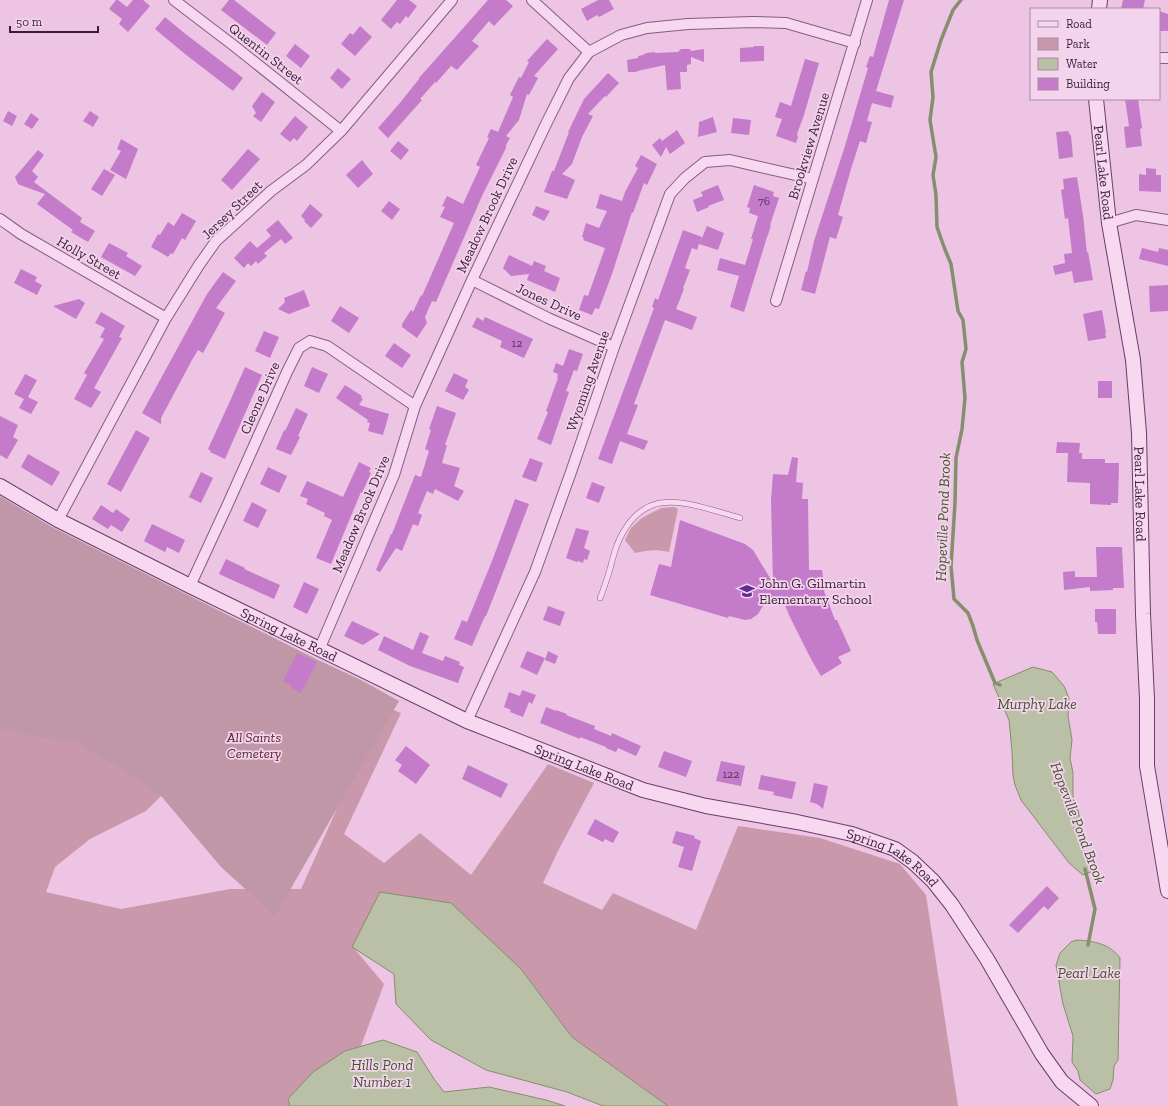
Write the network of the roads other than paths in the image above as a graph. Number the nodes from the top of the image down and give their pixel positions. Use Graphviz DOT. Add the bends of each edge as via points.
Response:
graph roads {
  1 [pos="174,0"];
  2 [pos="452,0"];
  3 [pos="532,0"];
  4 [pos="867,0"];
  5 [pos="855,43"];
  6 [pos="589,52"];
  7 [pos="1096,100"];
  8 [pos="341,131"];
  9 [pos="813,180"];
  10 [pos="0,220"];
  11 [pos="1168,220"];
  12 [pos="1109,223"];
  13 [pos="472,280"];
  14 [pos="776,301"];
  15 [pos="166,318"];
  16 [pos="614,347"];
  17 [pos="415,406"];
  18 [pos="0,486"];
  19 [pos="740,518"];
  20 [pos="58,520"];
  21 [pos="190,586"];
  22 [pos="600,598"];
  23 [pos="319,650"];
  24 [pos="467,722"];
  25 [pos="1168,891"];
  26 [pos="1091,1106"];
  1 -- 8 [label="street, Quentin Street"];
  2 -- 8 [label="street, Jersey Street"];
  3 -- 6 [label="street"];
  4 -- 5 [label="street, Brookview Avenue"];
  5 -- 6 [label="street, Meadow Brook Drive" via="786,23 688,24 647,28 621,35"];
  5 -- 9 [label="street, Brookview Avenue"];
  6 -- 13 [label="street, Meadow Brook Drive" via="569,78"];
  7 -- 12 [label="main road, Pearl Lake Road"];
  8 -- 15 [label="street, Jersey Street" via="306,165 271,191 216,241"];
  9 -- 14 [label="street, Brookview Avenue"];
  9 -- 16 [label="street, Wyoming Avenue" via="730,160 705,162 685,178 670,194"];
  10 -- 15 [label="street, Holly Street"];
  11 -- 12 [label="street" via="1136,215"];
  12 -- 25 [label="main road, Pearl Lake Road" via="1133,360 1139,433 1147,766"];
  13 -- 16 [label="street, Jones Drive"];
  13 -- 17 [label="street, Meadow Brook Drive"];
  15 -- 20 [label="street, Jersey Street"];
  16 -- 24 [label="street, Wyoming Avenue" via="535,572"];
  17 -- 21 [label="street, Cleone Drive" via="327,346 310,341 299,348"];
  17 -- 23 [label="street, Meadow Brook Drive" via="394,475"];
  18 -- 20 [label="main road, Spring Lake Road"];
  19 -- 22 [label="lane" via="675,502 644,508 627,526 617,545"];
  20 -- 21 [label="main road, Spring Lake Road"];
  21 -- 23 [label="main road, Spring Lake Road"];
  23 -- 24 [label="main road, Spring Lake Road"];
  24 -- 26 [label="main road, Spring Lake Road" via="643,790 706,806 852,834 895,849 933,881 952,905 987,959 1042,1054 1062,1082"];
}
